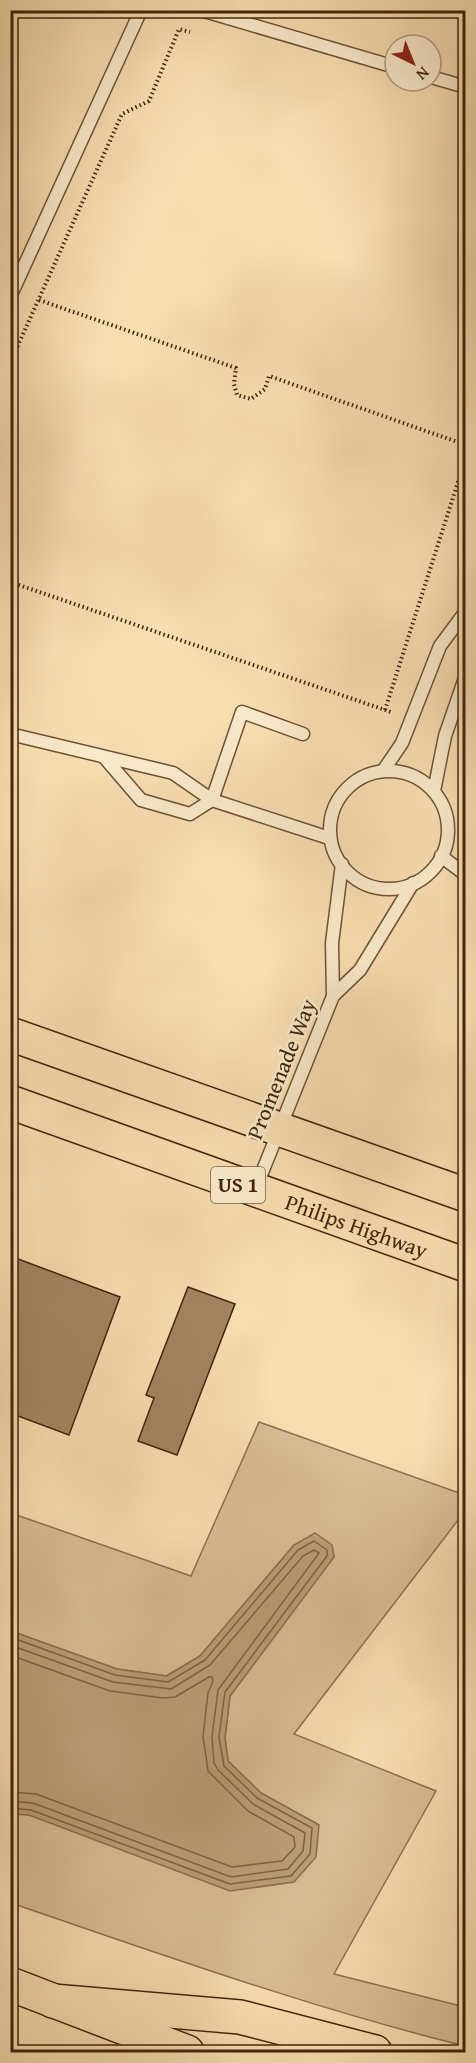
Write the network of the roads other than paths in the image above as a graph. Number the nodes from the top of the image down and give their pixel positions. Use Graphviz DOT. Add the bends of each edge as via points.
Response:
graph roads {
  1 [pos="141,10"];
  2 [pos="201,10"];
  3 [pos="383,63"];
  4 [pos="443,81"];
  5 [pos="465,87"];
  6 [pos="10,297"];
  7 [pos="465,611"];
  8 [pos="465,675"];
  9 [pos="10,734"];
  10 [pos="303,734"];
  11 [pos="104,757"];
  12 [pos="383,771"];
  13 [pos="434,791"];
  14 [pos="212,800"];
  15 [pos="329,838"];
  16 [pos="441,856"];
  17 [pos="342,864"];
  18 [pos="465,875"];
  19 [pos="413,883"];
  20 [pos="333,996"];
  21 [pos="10,1034"];
  22 [pos="10,1102"];
  23 [pos="279,1128"];
  24 [pos="255,1191"];
  25 [pos="465,1194"];
  26 [pos="465,1265"];
  27 [pos="10,1984"];
  28 [pos="52,2001"];
  29 [pos="188,2052"];
  30 [pos="375,2052"];
  1 -- 6 [label="lane"];
  2 -- 3 [label="lane"];
  4 -- 5 [label="lane"];
  7 -- 12 [label="lane" via="440,646 402,743"];
  8 -- 13 [label="lane" via="445,736"];
  9 -- 11 [label="lane"];
  10 -- 14 [label="lane" via="242,712"];
  11 -- 14 [label="lane" via="173,773"];
  11 -- 14 [label="lane" via="141,800 190,814"];
  12 -- 13 [label="lane" via="402,772"];
  12 -- 15 [label="lane" via="349,786 337,801"];
  13 -- 16 [label="lane" via="444,807 448,826"];
  14 -- 15 [label="lane"];
  15 -- 17 [label="lane"];
  16 -- 18 [label="lane"];
  16 -- 19 [label="lane" via="437,865"];
  17 -- 19 [label="lane" via="364,884 383,889"];
  17 -- 20 [label="lane, Promenade Way" via="332,943"];
  19 -- 20 [label="lane, Promenade Way" via="360,970"];
  20 -- 23 [label="lane, Promenade Way"];
  21 -- 23 [label="main road"];
  22 -- 24 [label="main road, Philips Highway / US 1"];
  23 -- 24 [label="lane, Promenade Way"];
  23 -- 25 [label="main road"];
  24 -- 26 [label="main road, Philips Highway / US 1"];
  27 -- 28 [label="main road"];
  28 -- 29 [label="main road"];
  28 -- 30 [label="main road" via="240,2017"];
}
